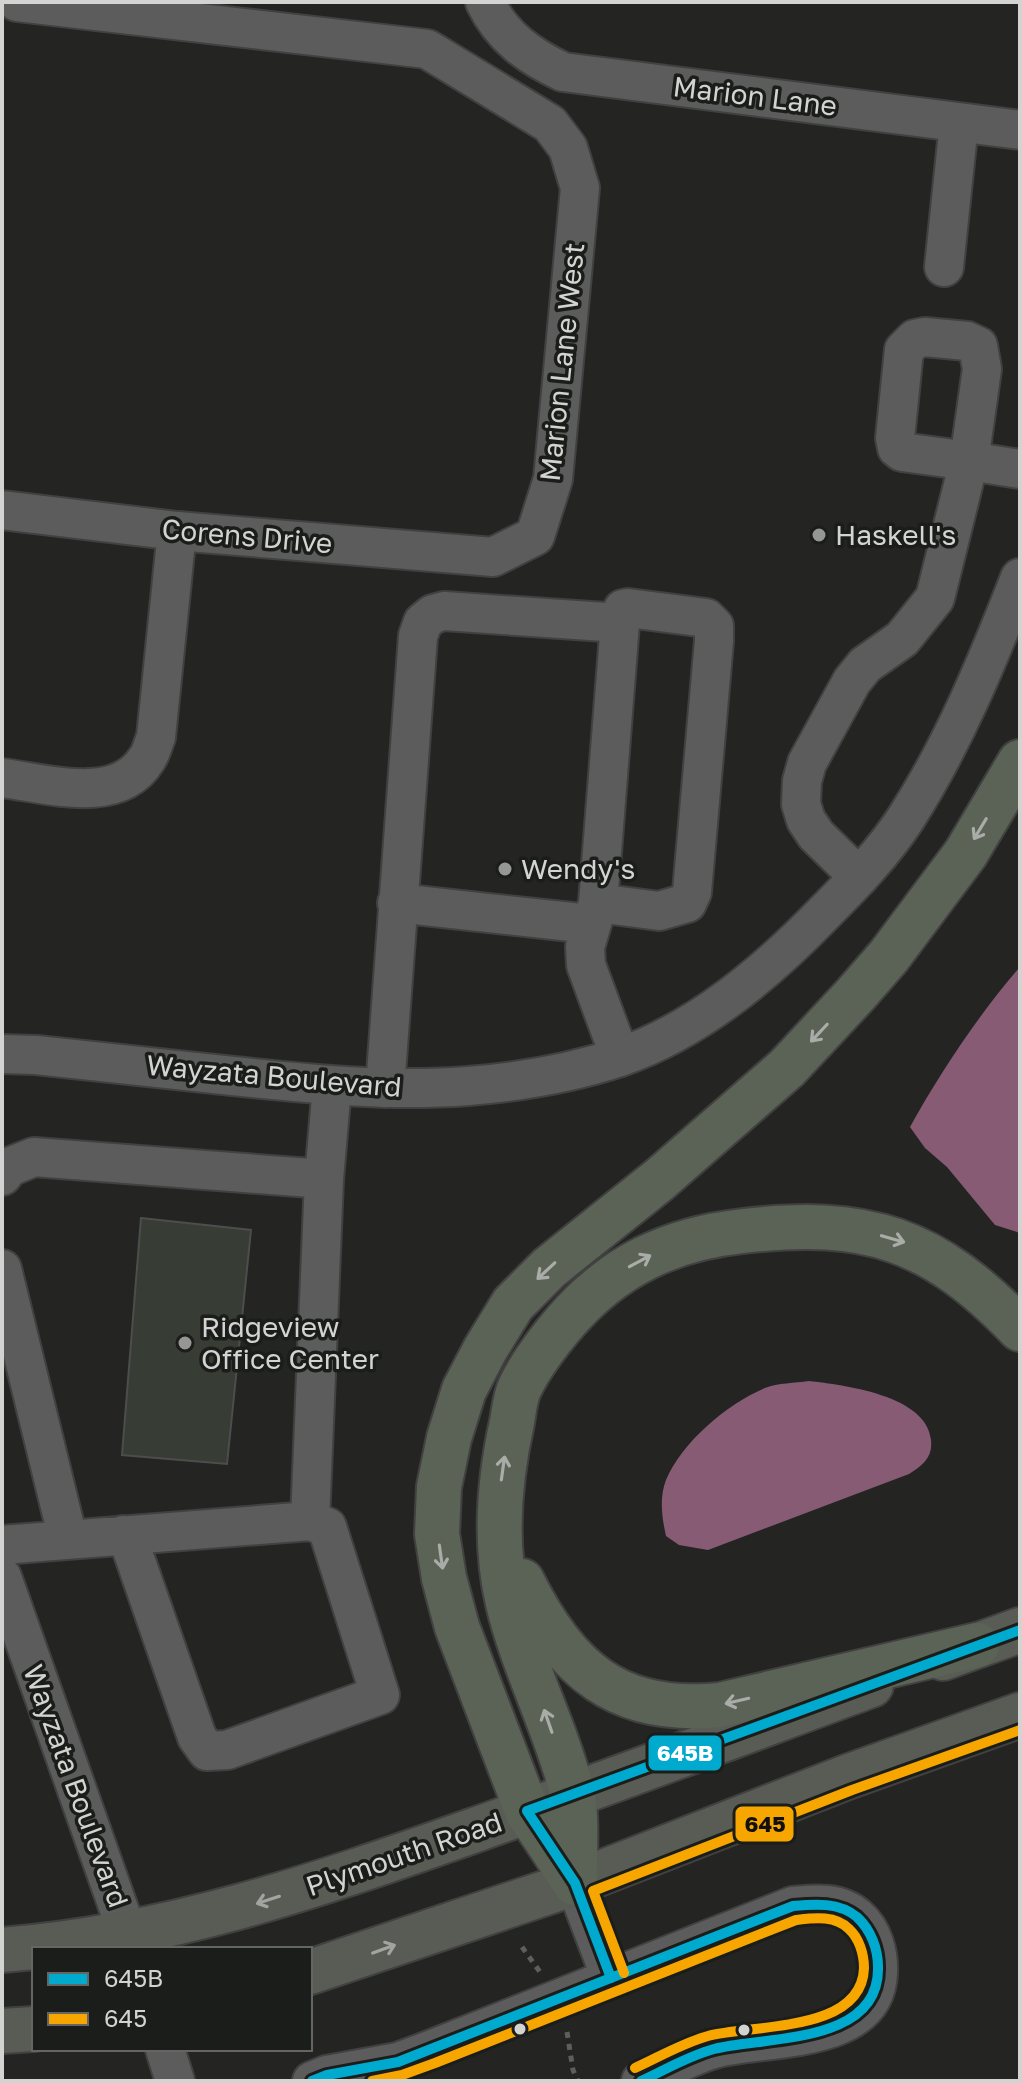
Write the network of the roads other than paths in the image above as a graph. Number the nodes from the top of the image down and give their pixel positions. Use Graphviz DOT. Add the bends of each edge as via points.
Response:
graph roads {
  1 [pos="17,2"];
  2 [pos="494,17"];
  3 [pos="959,123"];
  4 [pos="1020,130"];
  5 [pos="944,267"];
  6 [pos="1020,469"];
  7 [pos="2,510"];
  8 [pos="177,531"];
  9 [pos="493,557"];
  10 [pos="1020,578"];
  11 [pos="620,623"];
  12 [pos="1020,762"];
  13 [pos="2,778"];
  14 [pos="859,877"];
  15 [pos="397,903"];
  16 [pos="594,914"];
  17 [pos="2,1054"];
  18 [pos="620,1057"];
  19 [pos="332,1086"];
  20 [pos="385,1088"];
  21 [pos="2,1176"];
  22 [pos="324,1179"];
  23 [pos="2,1269"];
  24 [pos="1020,1329"];
  25 [pos="310,1521"];
  26 [pos="123,1535"];
  27 [pos="501,1537"];
  28 [pos="68,1539"];
  29 [pos="2,1545"];
  30 [pos="2,1577"];
  31 [pos="1020,1630"];
  32 [pos="977,1645"];
  33 [pos="1020,1715"];
  34 [pos="573,1795"];
  35 [pos="527,1811"];
  36 [pos="575,1883"];
  37 [pos="131,1941"];
  38 [pos="45,1947"];
  39 [pos="32,1948"];
  40 [pos="2,1950"];
  41 [pos="312,1971"];
  42 [pos="611,1978"];
  43 [pos="32,2029"];
  44 [pos="2,2031"];
  45 [pos="166,2051"];
  46 [pos="175,2081"];
  47 [pos="312,2081"];
  48 [pos="641,2081"];
  1 -- 9 [label="street, Marion Lane West" via="427,49 550,124 568,148 580,188 553,479 535,536"];
  2 -- 3 [label="street, Marion Lane" via="531,57 563,72"];
  3 -- 4 [label="street, Marion Lane"];
  3 -- 5 [label="street"];
  6 -- 14 [label="street" via="969,461 935,598 902,639 852,681 807,763 801,804 806,820"];
  7 -- 8 [label="street, Corens Drive"];
  8 -- 9 [label="street, Corens Drive"];
  8 -- 13 [label="street" via="156,737 146,761 128,778 106,787"];
  10 -- 14 [label="street, Wayzata Boulevard" via="984,670 941,756 905,820"];
  11 -- 15 [label="street" via="463,610 433,614 423,622"];
  11 -- 16 [label="street"];
  11 -- 16 [label="street" via="628,608 696,614 714,626 692,892 687,903 659,911"];
  12 -- 35 [label="highway, one-way" via="966,853 856,994 764,1089 513,1304 464,1390 439,1487 437,1534 457,1627"];
  14 -- 18 [label="street, Wayzata Boulevard" via="741,988 677,1031"];
  15 -- 16 [label="street"];
  15 -- 20 [label="street"];
  16 -- 18 [label="street" via="586,965"];
  17 -- 19 [label="street, Wayzata Boulevard"];
  18 -- 20 [label="street, Wayzata Boulevard" via="530,1078"];
  19 -- 20 [label="street, Wayzata Boulevard"];
  19 -- 22 [label="street"];
  21 -- 22 [label="street" via="9,1167 34,1157"];
  22 -- 25 [label="street"];
  23 -- 28 [label="street"];
  27 -- 24 [label="highway, one-way" via="500,1493 519,1388 582,1302 617,1273 656,1252 716,1234 781,1227 878,1235 949,1265"];
  25 -- 26 [label="street"];
  25 -- 26 [label="street" via="327,1527 380,1695 217,1751 207,1751 197,1737"];
  26 -- 28 [label="street"];
  32 -- 27 [label="highway, one-way" via="720,1705 661,1706 606,1685 580,1668 550,1632"];
  34 -- 27 [label="highway, one-way" via="508,1603"];
  28 -- 29 [label="street"];
  30 -- 37 [label="street, Wayzata Boulevard"];
  31 -- 32 [label="main road, Plymouth Road"];
  32 -- 34 [label="main road, Plymouth Road"];
  33 -- 36 [label="main road"];
  34 -- 35 [label="main road, Plymouth Road"];
  34 -- 36 [label="highway"];
  35 -- 36 [label="highway"];
  35 -- 37 [label="main road, Plymouth Road, one-way"];
  41 -- 36 [label="main road, one-way"];
  36 -- 42 [label="street"];
  37 -- 38 [label="main road, Plymouth Road"];
  39 -- 40 [label="main road, Plymouth Road"];
  42 -- 47 [label="street" via="398,2062"];
  42 -- 48 [label="street" via="793,1906 817,1903 856,1916 870,1933 878,1959 878,1982 867,2005 849,2022 713,2049"];
  43 -- 44 [label="main road"];
  45 -- 46 [label="street"];
}
